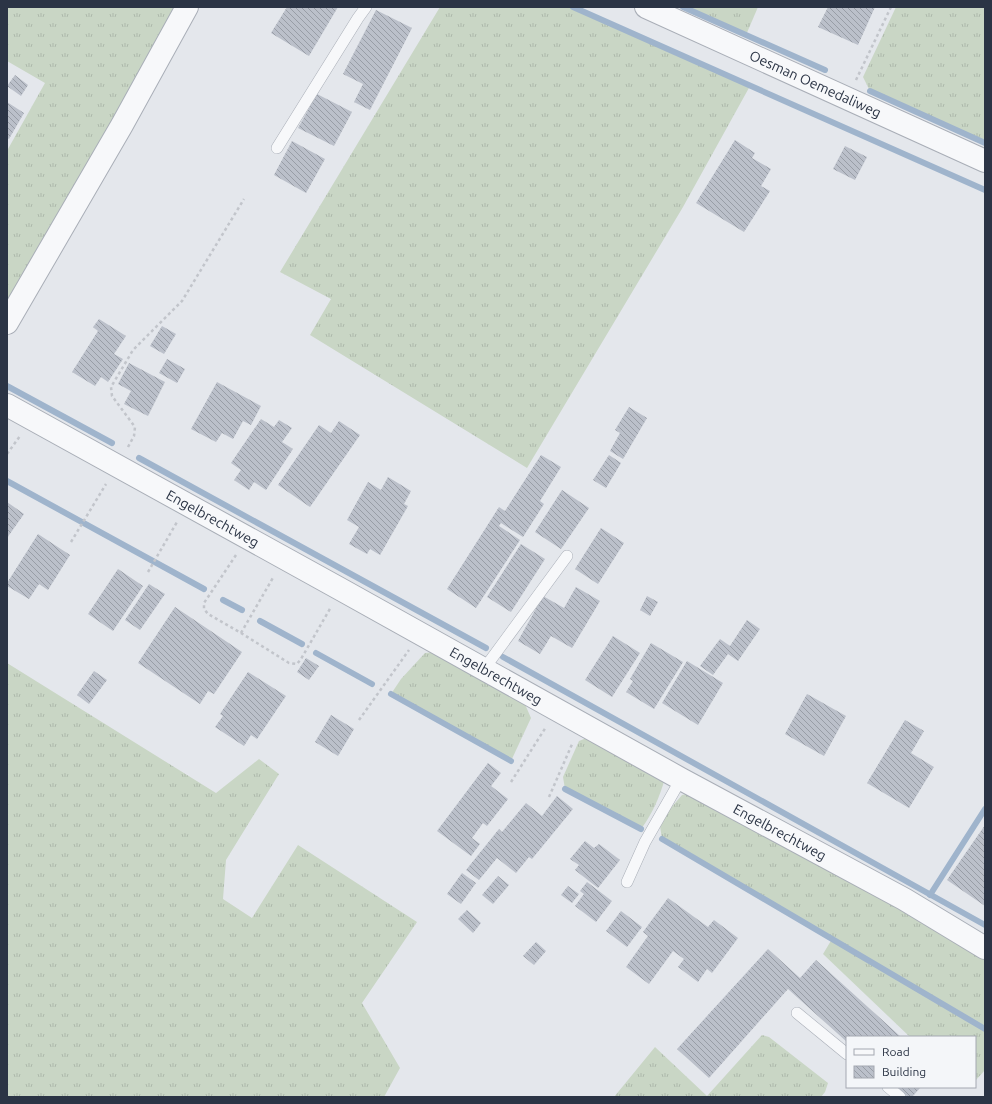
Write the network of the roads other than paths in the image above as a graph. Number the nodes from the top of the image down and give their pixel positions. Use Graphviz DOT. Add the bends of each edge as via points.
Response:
graph roads {
  1 [pos="187,7"];
  2 [pos="366,7"];
  3 [pos="646,7"];
  4 [pos="277,148"];
  5 [pos="985,161"];
  6 [pos="7,323"];
  7 [pos="7,405"];
  8 [pos="567,556"];
  9 [pos="484,669"];
  10 [pos="681,779"];
  11 [pos="627,882"];
  12 [pos="985,948"];
  13 [pos="797,1013"];
  14 [pos="846,1053"];
  15 [pos="889,1088"];
  16 [pos="900,1097"];
  1 -- 6 [label="street"];
  2 -- 4 [label="lane"];
  3 -- 5 [label="street, Oesman Oemedaliweg"];
  7 -- 9 [label="street, Engelbrechtweg"];
  8 -- 9 [label="lane"];
  9 -- 10 [label="street, Engelbrechtweg"];
  10 -- 11 [label="lane" via="645,842"];
  10 -- 12 [label="street, Engelbrechtweg" via="904,899"];
  13 -- 14 [label="lane"];
  15 -- 16 [label="lane"];
}
